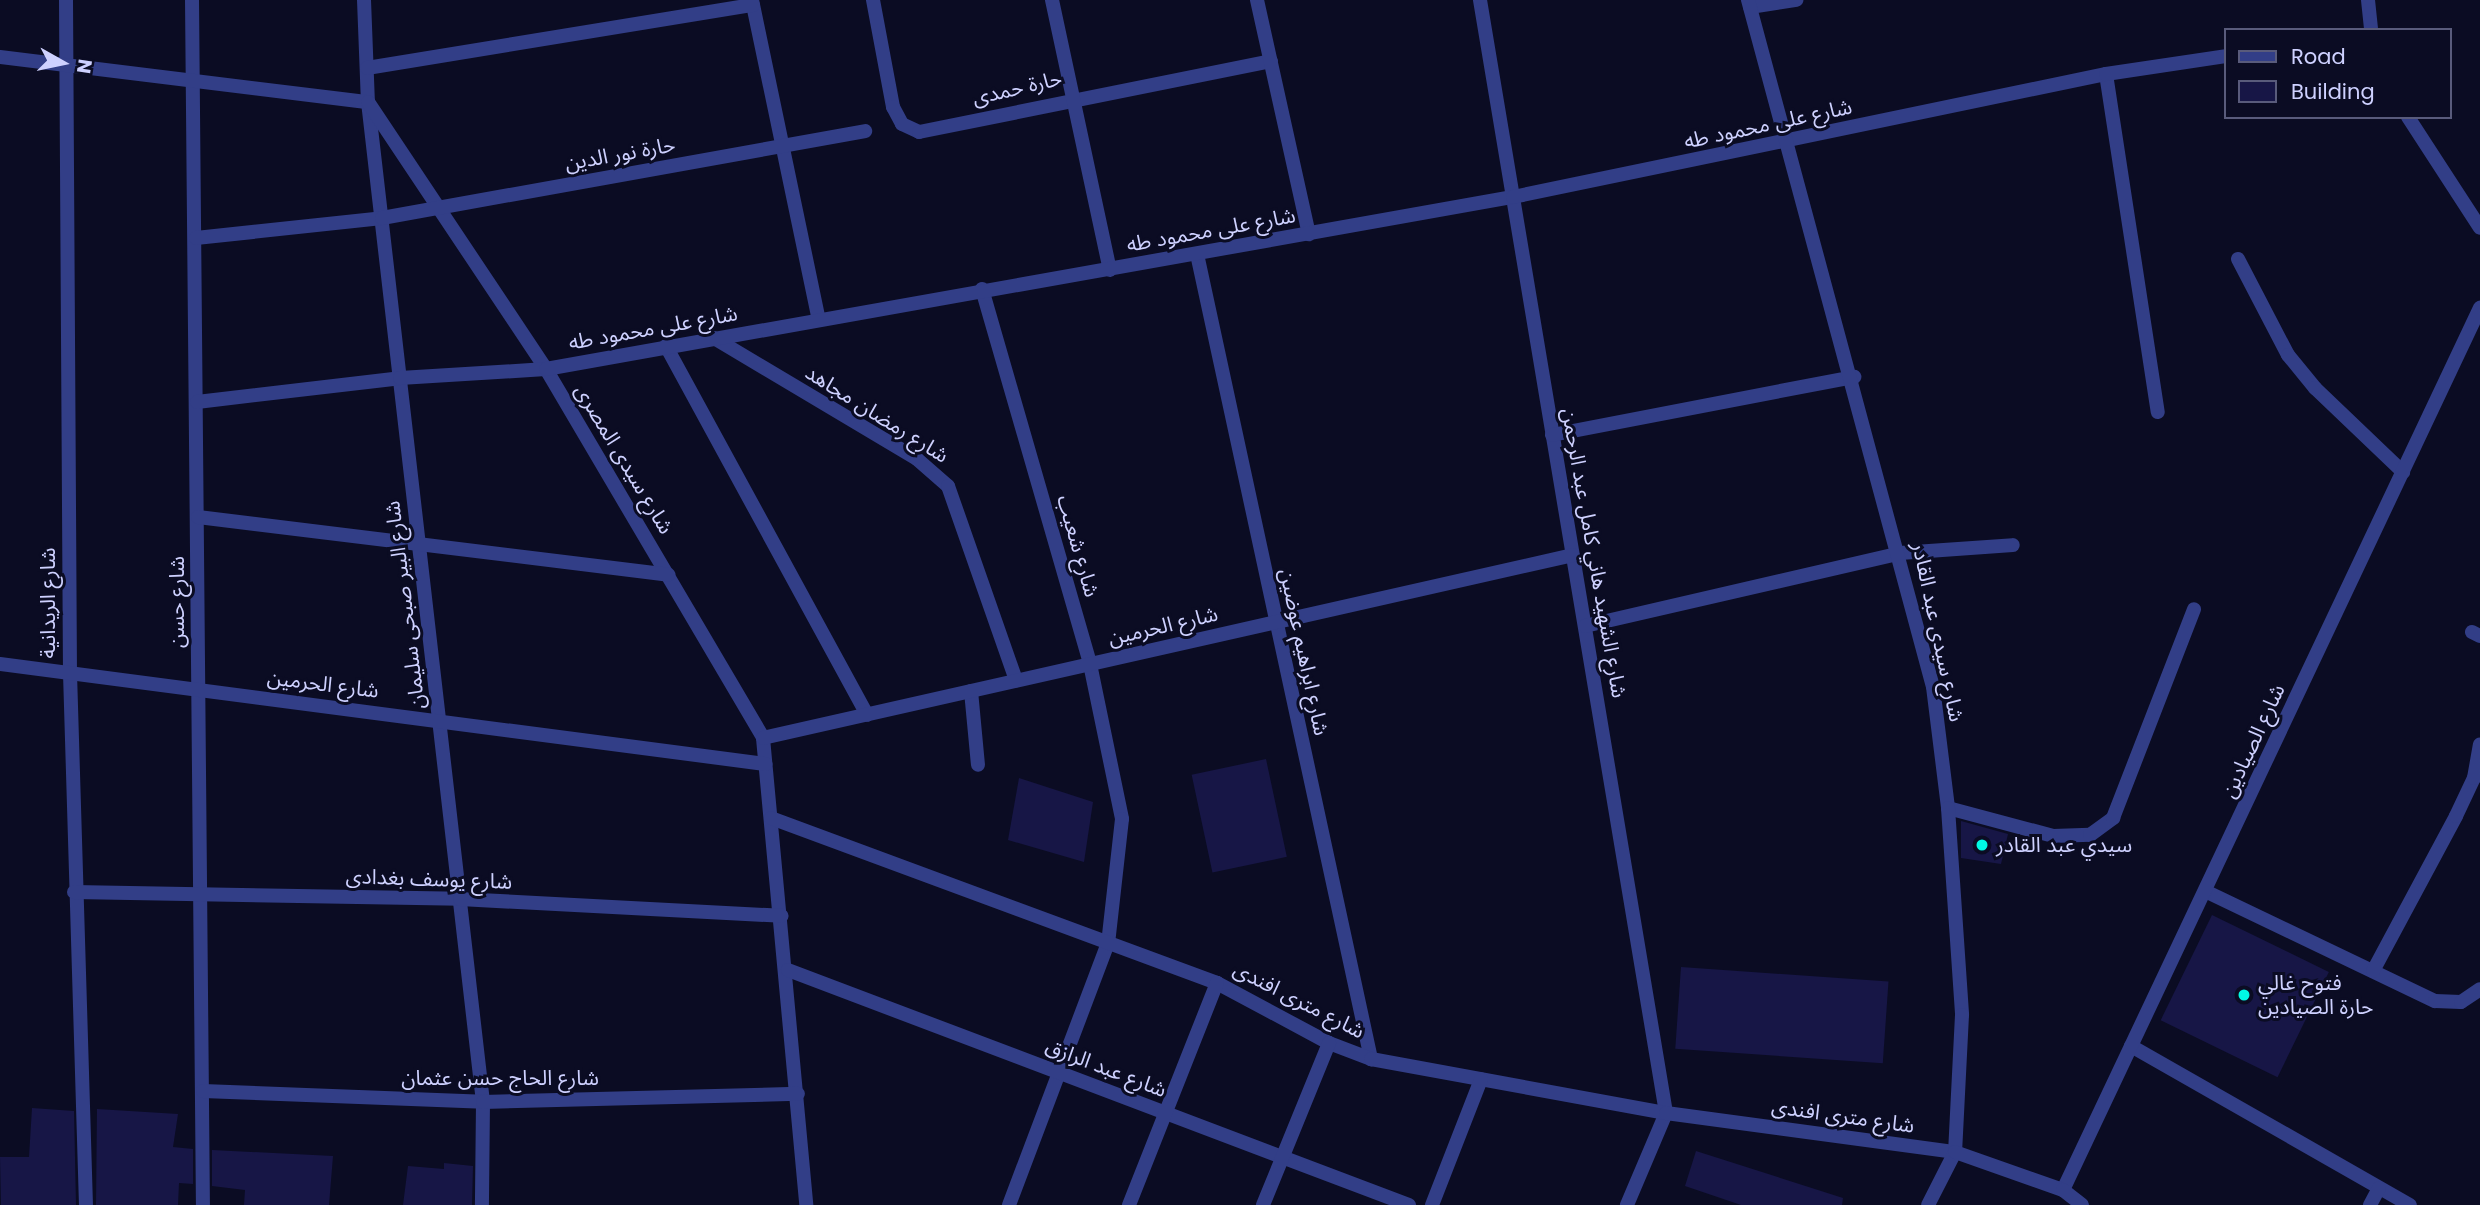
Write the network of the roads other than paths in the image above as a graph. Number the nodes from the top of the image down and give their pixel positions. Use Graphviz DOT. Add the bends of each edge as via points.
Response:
graph roads {
  1 [pos="66,0"];
  2 [pos="192,0"];
  3 [pos="364,0"];
  4 [pos="873,0"];
  5 [pos="1052,0"];
  6 [pos="1257,0"];
  7 [pos="1480,0"];
  8 [pos="1796,0"];
  9 [pos="2368,0"];
  10 [pos="752,2"];
  11 [pos="1749,3"];
  12 [pos="2371,28"];
  13 [pos="2224,55"];
  14 [pos="0,57"];
  15 [pos="1270,61"];
  16 [pos="66,65"];
  17 [pos="367,68"];
  18 [pos="2106,74"];
  19 [pos="193,81"];
  20 [pos="1073,97"];
  21 [pos="368,102"];
  22 [pos="2409,119"];
  23 [pos="865,131"];
  24 [pos="1790,142"];
  25 [pos="782,146"];
  26 [pos="1513,197"];
  27 [pos="435,209"];
  28 [pos="382,218"];
  29 [pos="2480,229"];
  30 [pos="1309,234"];
  31 [pos="195,239"];
  32 [pos="1197,254"];
  33 [pos="2238,259"];
  34 [pos="1110,270"];
  35 [pos="982,289"];
  36 [pos="2480,308"];
  37 [pos="819,320"];
  38 [pos="714,338"];
  39 [pos="666,346"];
  40 [pos="546,369"];
  41 [pos="1854,377"];
  42 [pos="400,378"];
  43 [pos="197,402"];
  44 [pos="2158,412"];
  45 [pos="1552,435"];
  46 [pos="2403,472"];
  47 [pos="198,517"];
  48 [pos="419,544"];
  49 [pos="2013,545"];
  50 [pos="1900,553"];
  51 [pos="1573,555"];
  52 [pos="668,575"];
  53 [pos="2194,609"];
  54 [pos="1276,622"];
  55 [pos="1585,626"];
  56 [pos="0,664"];
  57 [pos="1090,664"];
  58 [pos="70,673"];
  59 [pos="1016,680"];
  60 [pos="197,690"];
  61 [pos="971,691"];
  62 [pos="867,715"];
  63 [pos="439,719"];
  64 [pos="763,738"];
  65 [pos="2480,745"];
  66 [pos="765,764"];
  67 [pos="978,765"];
  68 [pos="1948,808"];
  69 [pos="771,818"];
  70 [pos="2205,891"];
  71 [pos="74,892"];
  72 [pos="201,894"];
  73 [pos="460,899"];
  74 [pos="782,916"];
  75 [pos="1108,943"];
  76 [pos="788,970"];
  77 [pos="2373,971"];
  78 [pos="1217,983"];
  79 [pos="2480,989"];
  80 [pos="1329,1043"];
  81 [pos="2131,1046"];
  82 [pos="1371,1059"];
  83 [pos="1059,1072"];
  84 [pos="1481,1079"];
  85 [pos="203,1091"];
  86 [pos="798,1094"];
  87 [pos="482,1102"];
  88 [pos="1166,1113"];
  89 [pos="1666,1113"];
  90 [pos="1955,1152"];
  91 [pos="1283,1157"];
  92 [pos="2379,1188"];
  93 [pos="2063,1190"];
  94 [pos="86,1205"];
  95 [pos="203,1205"];
  96 [pos="482,1205"];
  97 [pos="806,1205"];
  98 [pos="1009,1205"];
  99 [pos="1129,1205"];
  100 [pos="1263,1205"];
  101 [pos="1409,1205"];
  102 [pos="1432,1205"];
  103 [pos="1627,1205"];
  104 [pos="1928,1205"];
  105 [pos="2082,1205"];
  106 [pos="2370,1205"];
  107 [pos="2410,1205"];
  1 -- 16 [label="street, شارع الريدانية"];
  2 -- 19 [label="street, شارع حسن"];
  3 -- 17 [label="street, شارع البير صبحى سليمان"];
  4 -- 20 [label="street, حارة حمدى" via="894,107 910,130 919,132"];
  5 -- 20 [label="street"];
  6 -- 15 [label="street"];
  7 -- 26 [label="street, شارع الشهيد هاني كامل عبد الرحمن"];
  8 -- 11 [label="street"];
  9 -- 12 [label="street"];
  10 -- 17 [label="street"];
  10 -- 25 [label="street"];
  11 -- 24 [label="street, شارع سيدى عبد القادر"];
  13 -- 18 [label="street, شارع على محمود طه"];
  14 -- 16 [label="street"];
  15 -- 20 [label="street, حارة حمدى"];
  15 -- 30 [label="street"];
  16 -- 19 [label="street"];
  16 -- 58 [label="street, شارع الريدانية"];
  17 -- 21 [label="street, شارع البير صبحى سليمان"];
  18 -- 24 [label="street, شارع على محمود طه"];
  18 -- 44 [label="street"];
  19 -- 21 [label="street"];
  19 -- 31 [label="street, شارع حسن"];
  20 -- 34 [label="street"];
  21 -- 27 [label="street, شارع سيدى المصرى"];
  21 -- 28 [label="street, شارع البير صبحى سليمان"];
  22 -- 29 [label="street"];
  23 -- 25 [label="street, حارة نور الدين"];
  24 -- 26 [label="street, شارع على محمود طه"];
  24 -- 41 [label="street, شارع سيدى عبد القادر"];
  25 -- 27 [label="street, حارة نور الدين"];
  25 -- 37 [label="street"];
  26 -- 30 [label="street, شارع على محمود طه"];
  26 -- 45 [label="street, شارع الشهيد هاني كامل عبد الرحمن"];
  27 -- 28 [label="street, حارة نور الدين"];
  27 -- 40 [label="street, شارع سيدى المصرى"];
  28 -- 31 [label="street, حارة نور الدين"];
  28 -- 42 [label="street, شارع البير صبحى سليمان"];
  30 -- 32 [label="street, شارع على محمود طه"];
  31 -- 43 [label="street, شارع حسن"];
  32 -- 34 [label="street, شارع على محمود طه"];
  32 -- 54 [label="street, شارع ابراهيم عوضين"];
  33 -- 46 [label="street" via="2288,355 2315,388"];
  34 -- 35 [label="street, شارع على محمود طه"];
  35 -- 37 [label="street, شارع على محمود طه"];
  35 -- 57 [label="street, شارع شعيب"];
  36 -- 46 [label="street, شارع الصيادين"];
  37 -- 38 [label="street, شارع على محمود طه"];
  38 -- 39 [label="street, شارع على محمود طه"];
  38 -- 59 [label="street, شارع رمضان مجاهد" via="917,459 948,486"];
  39 -- 40 [label="street, شارع على محمود طه"];
  39 -- 62 [label="street"];
  40 -- 42 [label="street, شارع على محمود طه"];
  40 -- 52 [label="street, شارع سيدى المصرى"];
  41 -- 45 [label="street"];
  41 -- 50 [label="street, شارع سيدى عبد القادر"];
  42 -- 43 [label="street, شارع على محمود طه"];
  42 -- 48 [label="street, شارع البير صبحى سليمان"];
  43 -- 47 [label="street, شارع حسن"];
  45 -- 51 [label="street, شارع الشهيد هاني كامل عبد الرحمن"];
  46 -- 70 [label="street, شارع الصيادين"];
  47 -- 48 [label="street"];
  47 -- 60 [label="street, شارع حسن"];
  48 -- 52 [label="street"];
  48 -- 63 [label="street, شارع البير صبحى سليمان"];
  49 -- 50 [label="street"];
  50 -- 55 [label="street"];
  50 -- 68 [label="street, شارع سيدى عبد القادر" via="1933,687"];
  51 -- 54 [label="street, شارع الحرمين"];
  51 -- 55 [label="street, شارع الشهيد هاني كامل عبد الرحمن"];
  52 -- 64 [label="street, شارع سيدى المصرى"];
  53 -- 68 [label="street" via="2113,818 2090,835 2053,836"];
  54 -- 57 [label="street, شارع الحرمين"];
  54 -- 82 [label="street, شارع ابراهيم عوضين"];
  55 -- 89 [label="street, شارع الشهيد هاني كامل عبد الرحمن"];
  56 -- 58 [label="street, شارع الحرمين"];
  57 -- 59 [label="street, شارع الحرمين"];
  57 -- 75 [label="street, شارع شعيب" via="1122,819"];
  58 -- 60 [label="street, شارع الحرمين"];
  58 -- 71 [label="street, شارع الريدانية"];
  59 -- 61 [label="street, شارع الحرمين"];
  60 -- 63 [label="street, شارع الحرمين"];
  60 -- 72 [label="street, شارع حسن"];
  61 -- 62 [label="street, شارع الحرمين"];
  61 -- 67 [label="street"];
  62 -- 64 [label="street, شارع الحرمين"];
  63 -- 66 [label="street, شارع الحرمين"];
  63 -- 73 [label="street, شارع البير صبحى سليمان"];
  64 -- 66 [label="street"];
  65 -- 77 [label="street" via="2474,778 2461,807"];
  66 -- 69 [label="street"];
  68 -- 90 [label="street, شارع سيدى عبد القادر" via="1962,1015"];
  69 -- 74 [label="street"];
  69 -- 75 [label="street, شارع مترى افندى"];
  70 -- 77 [label="street"];
  70 -- 81 [label="street, شارع الصيادين"];
  71 -- 72 [label="street, شارع يوسف بغدادى"];
  71 -- 94 [label="street, شارع الريدانية"];
  72 -- 73 [label="street, شارع يوسف بغدادى"];
  72 -- 85 [label="street, شارع حسن"];
  73 -- 74 [label="street, شارع يوسف بغدادى"];
  73 -- 87 [label="street, شارع البير صبحى سليمان"];
  74 -- 76 [label="street"];
  75 -- 78 [label="street, شارع مترى افندى"];
  75 -- 83 [label="street, شارع شعيب"];
  76 -- 83 [label="street, شارع عبد الرازق"];
  76 -- 86 [label="street"];
  77 -- 79 [label="street" via="2448,1003"];
  78 -- 80 [label="street, شارع مترى افندى"];
  78 -- 88 [label="street"];
  80 -- 82 [label="street, شارع مترى افندى"];
  80 -- 91 [label="street"];
  81 -- 92 [label="street"];
  81 -- 93 [label="street, شارع الصيادين"];
  82 -- 84 [label="street, شارع مترى افندى"];
  83 -- 88 [label="street, شارع عبد الرازق"];
  83 -- 98 [label="street, شارع شعيب"];
  84 -- 89 [label="street, شارع مترى افندى"];
  84 -- 102 [label="street"];
  85 -- 87 [label="street, شارع الحاج حسن عثمان"];
  85 -- 95 [label="street, شارع حسن"];
  86 -- 87 [label="street, شارع الحاج حسن عثمان"];
  86 -- 97 [label="street"];
  87 -- 96 [label="street, شارع البير صبحى سليمان"];
  88 -- 91 [label="street, شارع عبد الرازق"];
  88 -- 99 [label="street"];
  89 -- 90 [label="street, شارع مترى افندى"];
  89 -- 103 [label="street"];
  90 -- 93 [label="street"];
  90 -- 104 [label="street"];
  91 -- 100 [label="street"];
  91 -- 101 [label="street, شارع عبد الرازق"];
  92 -- 106 [label="street"];
  92 -- 107 [label="street"];
  93 -- 105 [label="street"];
}
